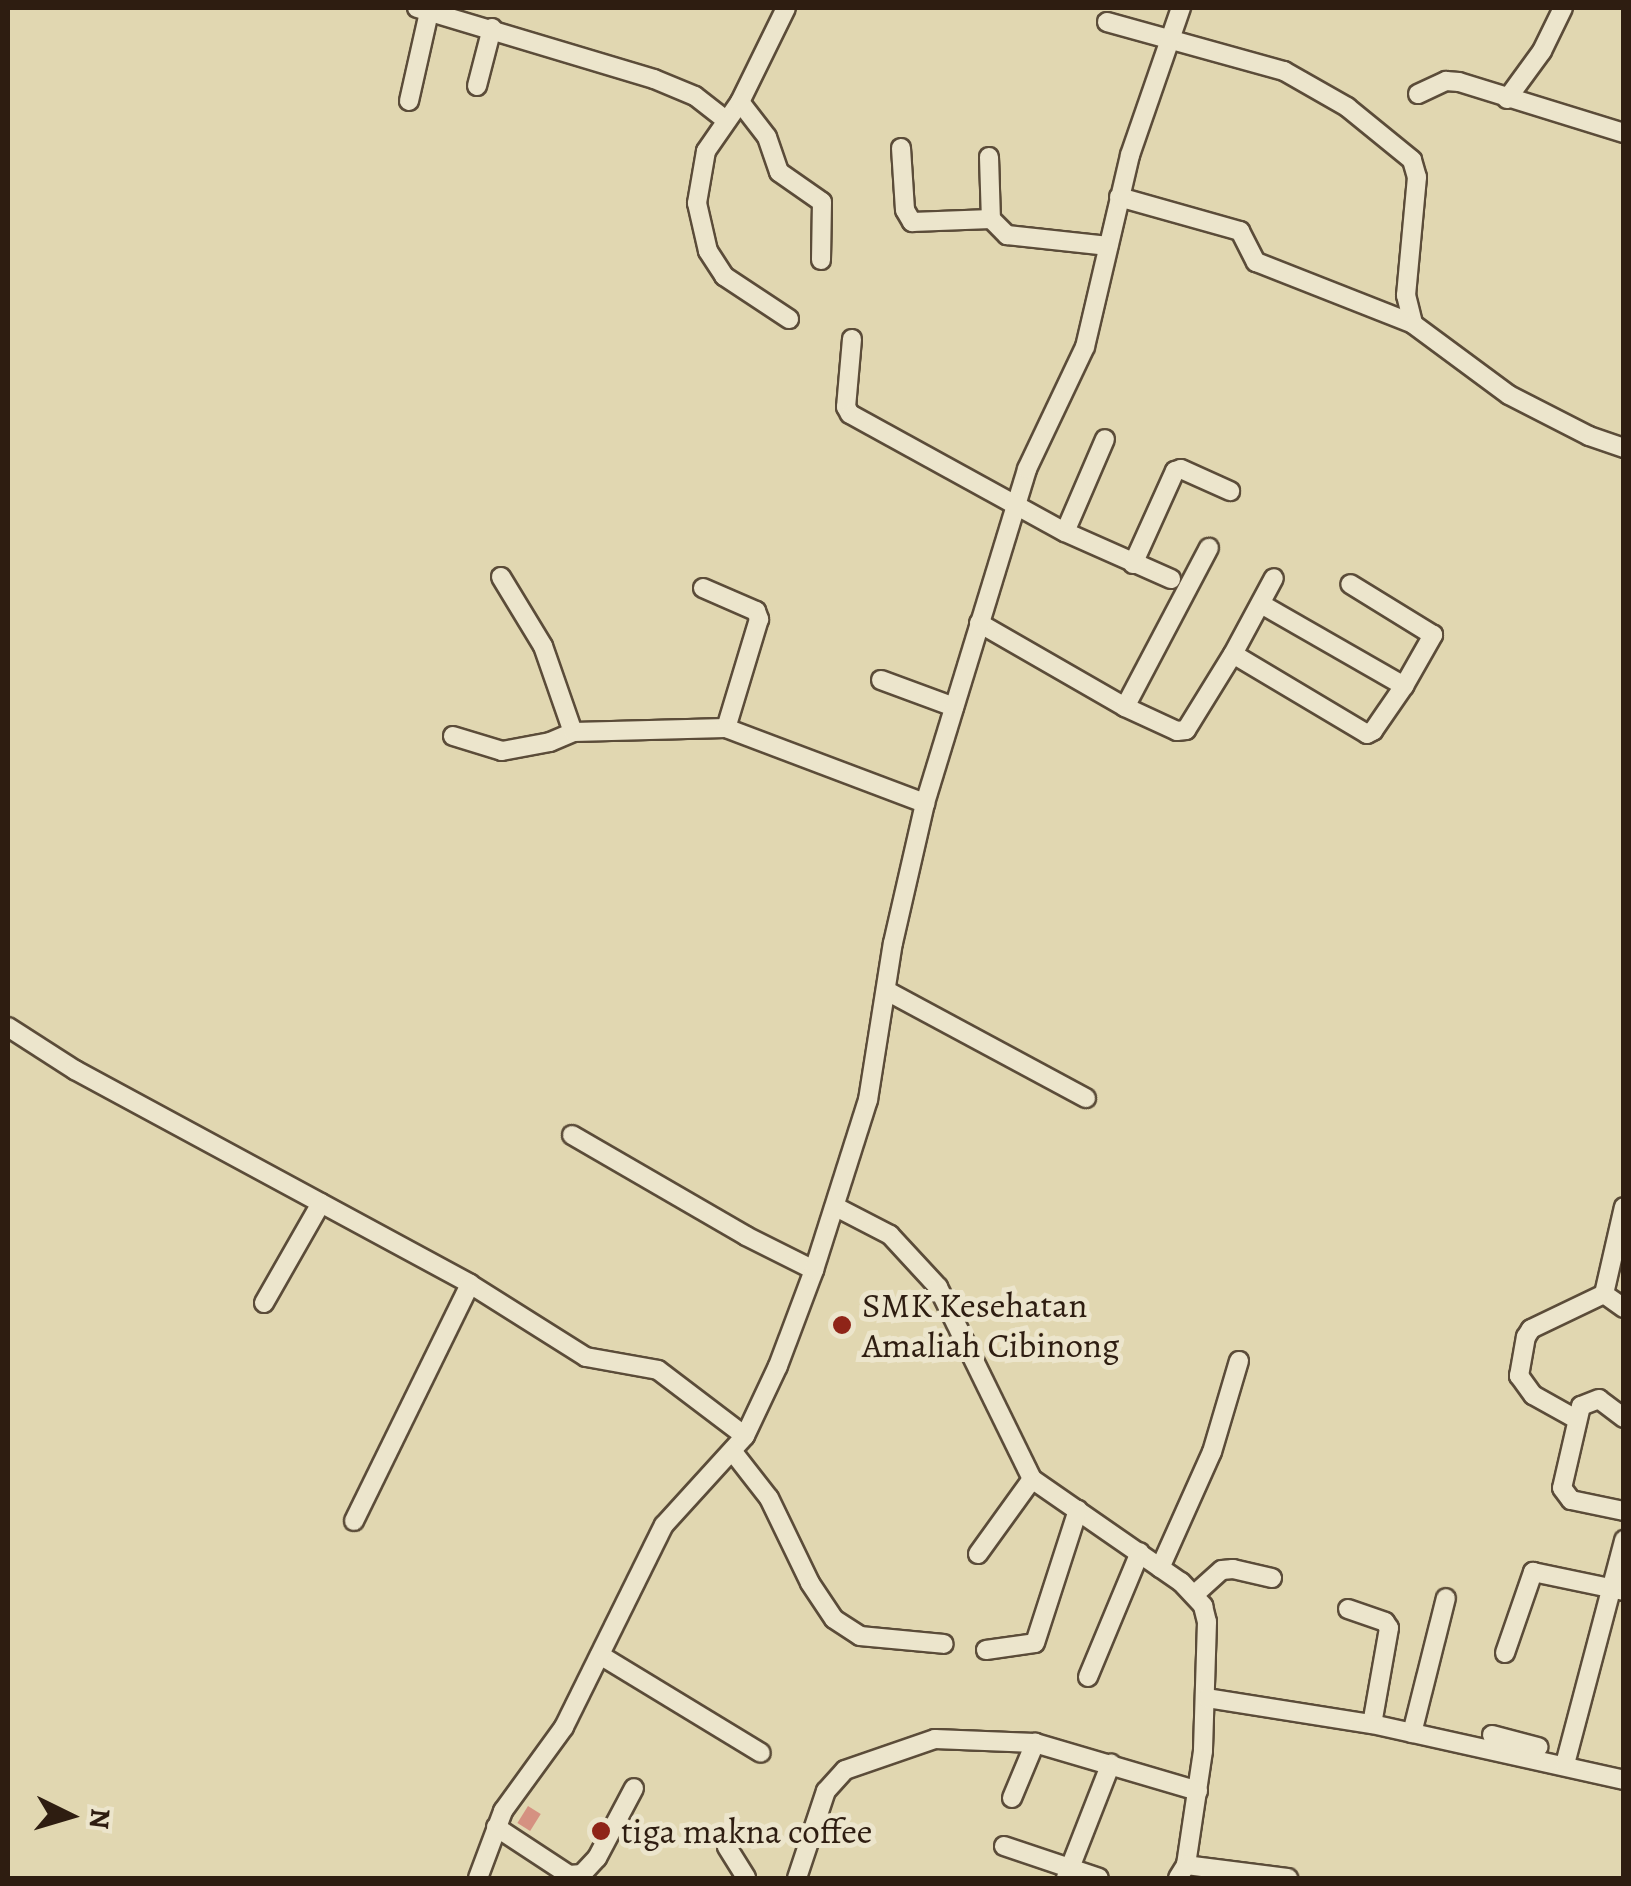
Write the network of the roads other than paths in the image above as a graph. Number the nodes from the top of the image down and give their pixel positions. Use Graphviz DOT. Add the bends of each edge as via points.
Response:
graph roads {
  1 [pos="786,8"];
  2 [pos="1181,8"];
  3 [pos="1563,8"];
  4 [pos="423,10"];
  5 [pos="1108,22"];
  6 [pos="492,28"];
  7 [pos="1172,38"];
  8 [pos="477,86"];
  9 [pos="1418,94"];
  10 [pos="1507,99"];
  11 [pos="409,101"];
  12 [pos="740,102"];
  13 [pos="724,119"];
  14 [pos="1624,132"];
  15 [pos="901,148"];
  16 [pos="989,158"];
  17 [pos="1119,197"];
  18 [pos="991,220"];
  19 [pos="1108,246"];
  20 [pos="821,260"];
  21 [pos="790,320"];
  22 [pos="1413,324"];
  23 [pos="852,339"];
  24 [pos="1105,438"];
  25 [pos="1624,448"];
  26 [pos="1230,491"];
  27 [pos="1016,504"];
  28 [pos="1064,532"];
  29 [pos="1209,548"];
  30 [pos="1133,564"];
  31 [pos="500,577"];
  32 [pos="1274,578"];
  33 [pos="1172,579"];
  34 [pos="1350,584"];
  35 [pos="703,588"];
  36 [pos="1262,604"];
  37 [pos="978,624"];
  38 [pos="1233,654"];
  39 [pos="881,680"];
  40 [pos="1404,686"];
  41 [pos="954,707"];
  42 [pos="1125,707"];
  43 [pos="726,728"];
  44 [pos="573,732"];
  45 [pos="452,736"];
  46 [pos="925,803"];
  47 [pos="886,991"];
  48 [pos="8,1027"];
  49 [pos="1086,1098"];
  50 [pos="572,1135"];
  51 [pos="321,1203"];
  52 [pos="836,1207"];
  53 [pos="1624,1207"];
  54 [pos="814,1270"];
  55 [pos="470,1284"];
  56 [pos="1604,1294"];
  57 [pos="264,1303"];
  58 [pos="1624,1308"];
  59 [pos="1239,1361"];
  60 [pos="1624,1418"];
  61 [pos="1576,1419"];
  62 [pos="744,1436"];
  63 [pos="733,1452"];
  64 [pos="1032,1479"];
  65 [pos="1078,1510"];
  66 [pos="1624,1511"];
  67 [pos="354,1522"];
  68 [pos="1624,1540"];
  69 [pos="1140,1552"];
  70 [pos="978,1554"];
  71 [pos="1160,1568"];
  72 [pos="1272,1578"];
  73 [pos="1617,1589"];
  74 [pos="1195,1594"];
  75 [pos="1446,1598"];
  76 [pos="1348,1609"];
  77 [pos="944,1644"];
  78 [pos="986,1650"];
  79 [pos="1505,1653"];
  80 [pos="600,1655"];
  81 [pos="1088,1678"];
  82 [pos="1206,1698"];
  83 [pos="1372,1724"];
  84 [pos="1412,1733"];
  85 [pos="1492,1735"];
  86 [pos="1035,1743"];
  87 [pos="761,1753"];
  88 [pos="1566,1760"];
  89 [pos="1111,1763"];
  90 [pos="1624,1780"];
  91 [pos="634,1788"];
  92 [pos="1198,1791"];
  93 [pos="1012,1798"];
  94 [pos="496,1827"];
  95 [pos="1004,1846"];
  96 [pos="727,1848"];
  97 [pos="1182,1872"];
  98 [pos="1068,1873"];
  99 [pos="478,1878"];
  100 [pos="746,1878"];
  101 [pos="797,1878"];
  102 [pos="1099,1878"];
  103 [pos="1288,1878"];
  1 -- 12 [label="street"];
  2 -- 7 [label="street"];
  3 -- 10 [label="street"];
  4 -- 6 [label="street"];
  4 -- 11 [label="street"];
  5 -- 7 [label="street"];
  6 -- 8 [label="street"];
  6 -- 13 [label="street" via="654,79 695,96"];
  7 -- 17 [label="street"];
  7 -- 22 [label="street" via="1296,76 1412,160 1406,295"];
  9 -- 10 [label="street" via="1446,81"];
  10 -- 14 [label="street"];
  12 -- 13 [label="street"];
  12 -- 20 [label="street" via="767,138 783,177 822,202"];
  13 -- 21 [label="street" via="699,179 700,228 724,276"];
  15 -- 18 [label="street" via="905,210 912,222"];
  16 -- 18 [label="street"];
  17 -- 19 [label="street"];
  17 -- 22 [label="street" via="1240,231 1256,262"];
  18 -- 19 [label="street" via="1001,233 1016,237"];
  19 -- 27 [label="street" via="1085,347"];
  22 -- 25 [label="street" via="1509,394"];
  23 -- 27 [label="street" via="848,412"];
  24 -- 28 [label="street"];
  26 -- 30 [label="street" via="1175,471"];
  27 -- 28 [label="street"];
  27 -- 37 [label="street"];
  28 -- 30 [label="street"];
  29 -- 42 [label="street"];
  30 -- 33 [label="street"];
  31 -- 44 [label="street" via="543,646"];
  32 -- 36 [label="street"];
  34 -- 40 [label="street" via="1430,630 1433,640"];
  35 -- 43 [label="street" via="756,611 759,619"];
  36 -- 38 [label="street"];
  36 -- 40 [label="street"];
  37 -- 41 [label="street"];
  37 -- 42 [label="street"];
  38 -- 40 [label="street" via="1364,733 1373,731"];
  38 -- 42 [label="street" via="1185,731"];
  39 -- 41 [label="street"];
  41 -- 46 [label="street"];
  43 -- 44 [label="street"];
  43 -- 46 [label="street"];
  44 -- 45 [label="street" via="502,751"];
  46 -- 47 [label="street"];
  47 -- 49 [label="street"];
  47 -- 52 [label="street" via="868,1100"];
  48 -- 51 [label="street"];
  50 -- 54 [label="street"];
  51 -- 55 [label="street"];
  51 -- 57 [label="street"];
  52 -- 54 [label="street"];
  52 -- 64 [label="street" via="890,1235 938,1286"];
  53 -- 56 [label="street"];
  54 -- 62 [label="street"];
  55 -- 62 [label="street" via="586,1357 658,1370"];
  55 -- 67 [label="street"];
  56 -- 58 [label="street"];
  56 -- 61 [label="street" via="1526,1338 1520,1376 1533,1395"];
  59 -- 71 [label="street" via="1212,1452"];
  60 -- 61 [label="street" via="1599,1399 1587,1401"];
  61 -- 66 [label="street" via="1565,1495"];
  62 -- 63 [label="street"];
  63 -- 77 [label="street" via="770,1498 834,1619 860,1636"];
  63 -- 80 [label="street" via="664,1525"];
  64 -- 65 [label="street"];
  64 -- 70 [label="street"];
  65 -- 69 [label="street"];
  65 -- 78 [label="street" via="1035,1642"];
  68 -- 73 [label="street"];
  69 -- 71 [label="street"];
  69 -- 81 [label="street"];
  71 -- 74 [label="street"];
  72 -- 74 [label="street" via="1222,1570"];
  73 -- 79 [label="street" via="1533,1572"];
  73 -- 88 [label="street"];
  74 -- 82 [label="street" via="1208,1622"];
  75 -- 84 [label="street"];
  76 -- 83 [label="street" via="1389,1628"];
  80 -- 87 [label="street"];
  80 -- 94 [label="street" via="564,1728"];
  82 -- 83 [label="street"];
  82 -- 92 [label="street"];
  83 -- 84 [label="street"];
  84 -- 88 [label="street"];
  85 -- 88 [label="street"];
  86 -- 89 [label="street"];
  86 -- 93 [label="street"];
  86 -- 101 [label="street" via="935,1739 845,1770 826,1792"];
  88 -- 90 [label="street"];
  89 -- 92 [label="street"];
  89 -- 98 [label="street"];
  91 -- 94 [label="street" via="582,1874 569,1875"];
  92 -- 97 [label="street"];
  94 -- 99 [label="street"];
  95 -- 98 [label="street"];
  96 -- 100 [label="street"];
  97 -- 103 [label="street"];
  98 -- 102 [label="street"];
}
